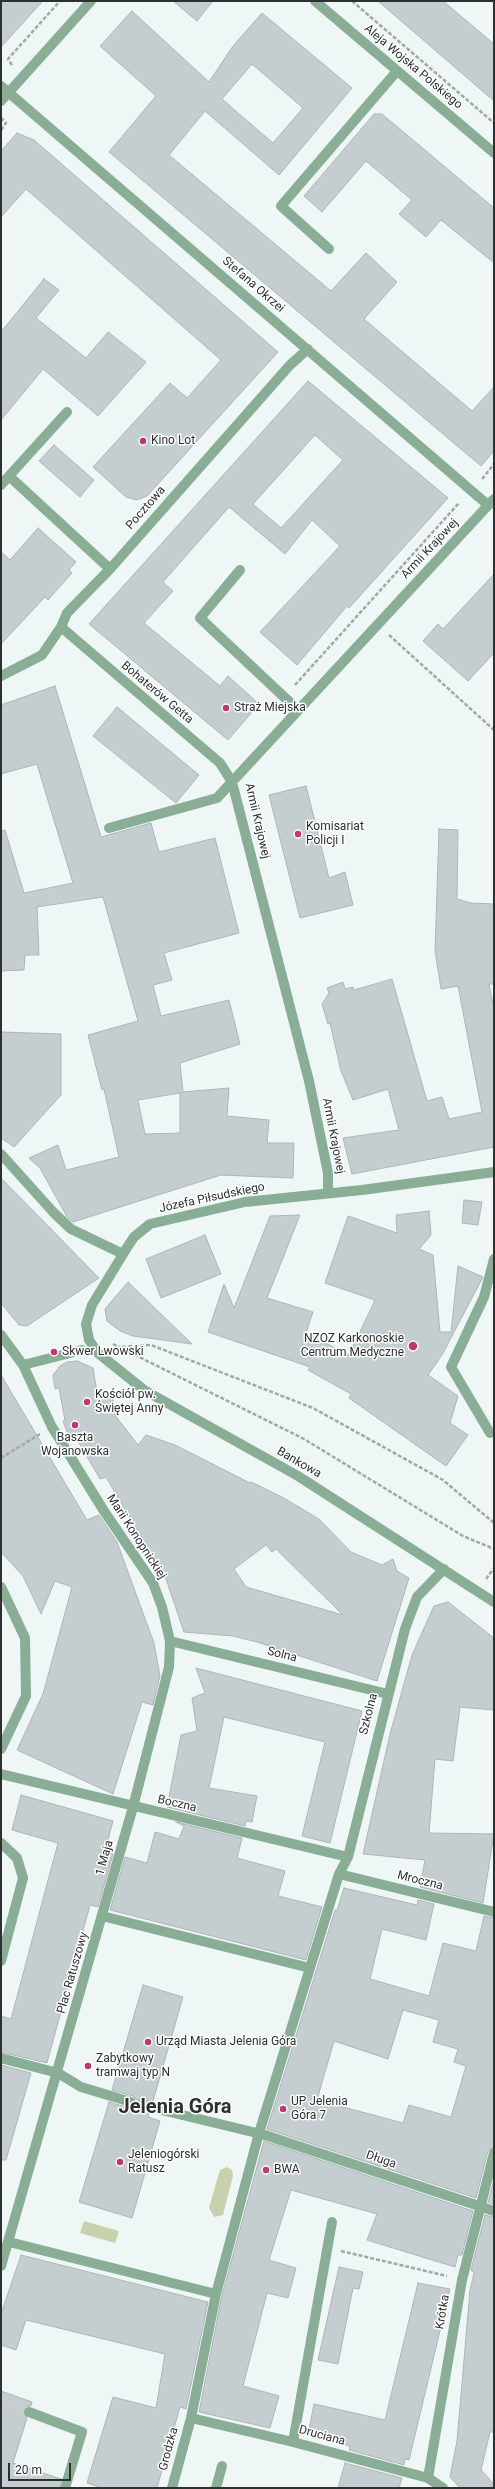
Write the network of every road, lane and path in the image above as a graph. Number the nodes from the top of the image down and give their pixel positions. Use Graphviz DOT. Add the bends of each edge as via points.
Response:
graph roads {
  1 [pos="60,1"];
  2 [pos="91,1"];
  3 [pos="315,1"];
  4 [pos="352,1"];
  5 [pos="14,67"];
  6 [pos="397,71"];
  7 [pos="5,89"];
  8 [pos="1,101"];
  9 [pos="1,118"];
  10 [pos="494,123"];
  11 [pos="1,130"];
  12 [pos="494,154"];
  13 [pos="330,249"];
  14 [pos="308,349"];
  15 [pos="67,412"];
  16 [pos="494,464"];
  17 [pos="9,476"];
  18 [pos="481,480"];
  19 [pos="1,485"];
  20 [pos="491,502"];
  21 [pos="460,503"];
  22 [pos="110,569"];
  23 [pos="240,570"];
  24 [pos="376,625"];
  25 [pos="61,627"];
  26 [pos="1,676"];
  27 [pos="284,697"];
  28 [pos="298,710"];
  29 [pos="494,730"];
  30 [pos="232,782"];
  31 [pos="109,828"];
  32 [pos="1,1154"];
  33 [pos="494,1172"];
  34 [pos="328,1193"];
  35 [pos="123,1254"];
  36 [pos="494,1259"];
  37 [pos="1,1335"];
  38 [pos="111,1343"];
  39 [pos="92,1346"];
  40 [pos="122,1347"];
  41 [pos="82,1350"];
  42 [pos="23,1365"];
  43 [pos="52,1427"];
  44 [pos="490,1433"];
  45 [pos="1,1458"];
  46 [pos="494,1523"];
  47 [pos="494,1549"];
  48 [pos="494,1568"];
  49 [pos="444,1569"];
  50 [pos="485,1581"];
  51 [pos="1,1587"];
  52 [pos="494,1602"];
  53 [pos="170,1641"];
  54 [pos="388,1694"];
  55 [pos="1,1749"];
  56 [pos="1,1774"];
  57 [pos="133,1807"];
  58 [pos="1,1844"];
  59 [pos="348,1857"];
  60 [pos="339,1874"];
  61 [pos="494,1912"];
  62 [pos="102,1916"];
  63 [pos="1,1961"];
  64 [pos="310,1968"];
  65 [pos="1,2058"];
  66 [pos="58,2073"];
  67 [pos="259,2134"];
  68 [pos="494,2153"];
  69 [pos="479,2207"];
  70 [pos="494,2211"];
  71 [pos="332,2222"];
  72 [pos="9,2242"];
  73 [pos="327,2248"];
  74 [pos="1,2266"];
  75 [pos="462,2280"];
  76 [pos="216,2294"];
  77 [pos="29,2412"];
  78 [pos="191,2418"];
  79 [pos="294,2442"];
  80 [pos="222,2466"];
  81 [pos="428,2478"];
  82 [pos="65,2488"];
  83 [pos="172,2488"];
  84 [pos="216,2488"];
  85 [pos="443,2488"];
  1 -- 5 [label="path" via="8,59"];
  2 -- 7 [label="street"];
  3 -- 6 [label="street, Aleja Wojska Polskiego"];
  4 -- 10 [label="path"];
  6 -- 12 [label="street, Aleja Wojska Polskiego"];
  6 -- 13 [label="street" via="281,206"];
  7 -- 8 [label="street"];
  7 -- 14 [label="street, Stefana Okrzei"];
  9 -- 11 [label="path" via="6,123"];
  14 -- 20 [label="street, Stefana Okrzei"];
  14 -- 22 [label="street, Pocztowa" via="290,365"];
  15 -- 17 [label="street"];
  16 -- 18 [label="path"];
  17 -- 19 [label="street"];
  17 -- 22 [label="street"];
  20 -- 24 [label="street, Armii Krajowej"];
  21 -- 27 [label="path"];
  22 -- 25 [label="street, Pocztowa" via="67,613"];
  23 -- 27 [label="street" via="200,618"];
  24 -- 28 [label="street, Armii Krajowej"];
  24 -- 29 [label="path"];
  25 -- 26 [label="street, Pocztowa" via="42,655"];
  25 -- 30 [label="street, Bohaterów Getta" via="220,763"];
  27 -- 28 [label="street"];
  28 -- 30 [label="street, Armii Krajowej"];
  30 -- 31 [label="street" via="217,798"];
  30 -- 34 [label="street, Armii Krajowej" via="309,1081 328,1173"];
  32 -- 35 [label="street" via="70,1229"];
  33 -- 34 [label="street, Józefa Piłsudskiego"];
  34 -- 35 [label="street, Józefa Piłsudskiego" via="245,1202 150,1224 134,1236"];
  35 -- 39 [label="street, Józefa Piłsudskiego" via="88,1314 87,1332"];
  36 -- 44 [label="street" via="484,1298 451,1367"];
  37 -- 42 [label="street"];
  38 -- 40 [label="path"];
  39 -- 49 [label="street, Bankowa" via="98,1354 144,1390 298,1476"];
  40 -- 46 [label="path" via="151,1345 313,1408 443,1480"];
  40 -- 47 [label="path" via="304,1439 463,1536"];
  41 -- 42 [label="street"];
  42 -- 43 [label="street, Marii Konopnickiej"];
  43 -- 45 [label="path"];
  43 -- 53 [label="street, Marii Konopnickiej" via="104,1511 153,1583"];
  48 -- 50 [label="path"];
  49 -- 52 [label="street, Bankowa"];
  49 -- 54 [label="street, Szkolna" via="417,1597 404,1629"];
  51 -- 55 [label="street" via="25,1638 26,1696"];
  53 -- 54 [label="street, Solna"];
  53 -- 57 [label="street, Marii Konopnickiej" via="169,1667"];
  54 -- 59 [label="street, Szkolna"];
  56 -- 57 [label="street, Boczna"];
  57 -- 59 [label="street, Boczna"];
  57 -- 62 [label="street, 1 Maja"];
  58 -- 63 [label="street" via="17,1858 23,1878"];
  59 -- 60 [label="street, Szkolna"];
  60 -- 61 [label="street, Mroczna"];
  60 -- 64 [label="street"];
  62 -- 64 [label="street"];
  62 -- 66 [label="street, Plac Ratuszowy"];
  64 -- 67 [label="street"];
  65 -- 66 [label="street"];
  66 -- 67 [label="street" via="81,2087 136,2104"];
  66 -- 72 [label="street, Plac Ratuszowy"];
  67 -- 69 [label="street, Długa"];
  67 -- 76 [label="street"];
  68 -- 69 [label="street, Krótka"];
  69 -- 70 [label="street, Długa"];
  69 -- 75 [label="street, Krótka"];
  71 -- 73 [label="street"];
  72 -- 74 [label="street, Plac Ratuszowy"];
  72 -- 76 [label="street"];
  73 -- 75 [label="path"];
  73 -- 79 [label="street"];
  75 -- 81 [label="street, Krótka"];
  76 -- 78 [label="street, Grodzka"];
  77 -- 82 [label="street" via="82,2432"];
  78 -- 79 [label="street, Druciana"];
  78 -- 83 [label="street, Grodzka"];
  79 -- 81 [label="street, Druciana"];
  80 -- 84 [label="street"];
  81 -- 85 [label="street, Druciana"];
}
